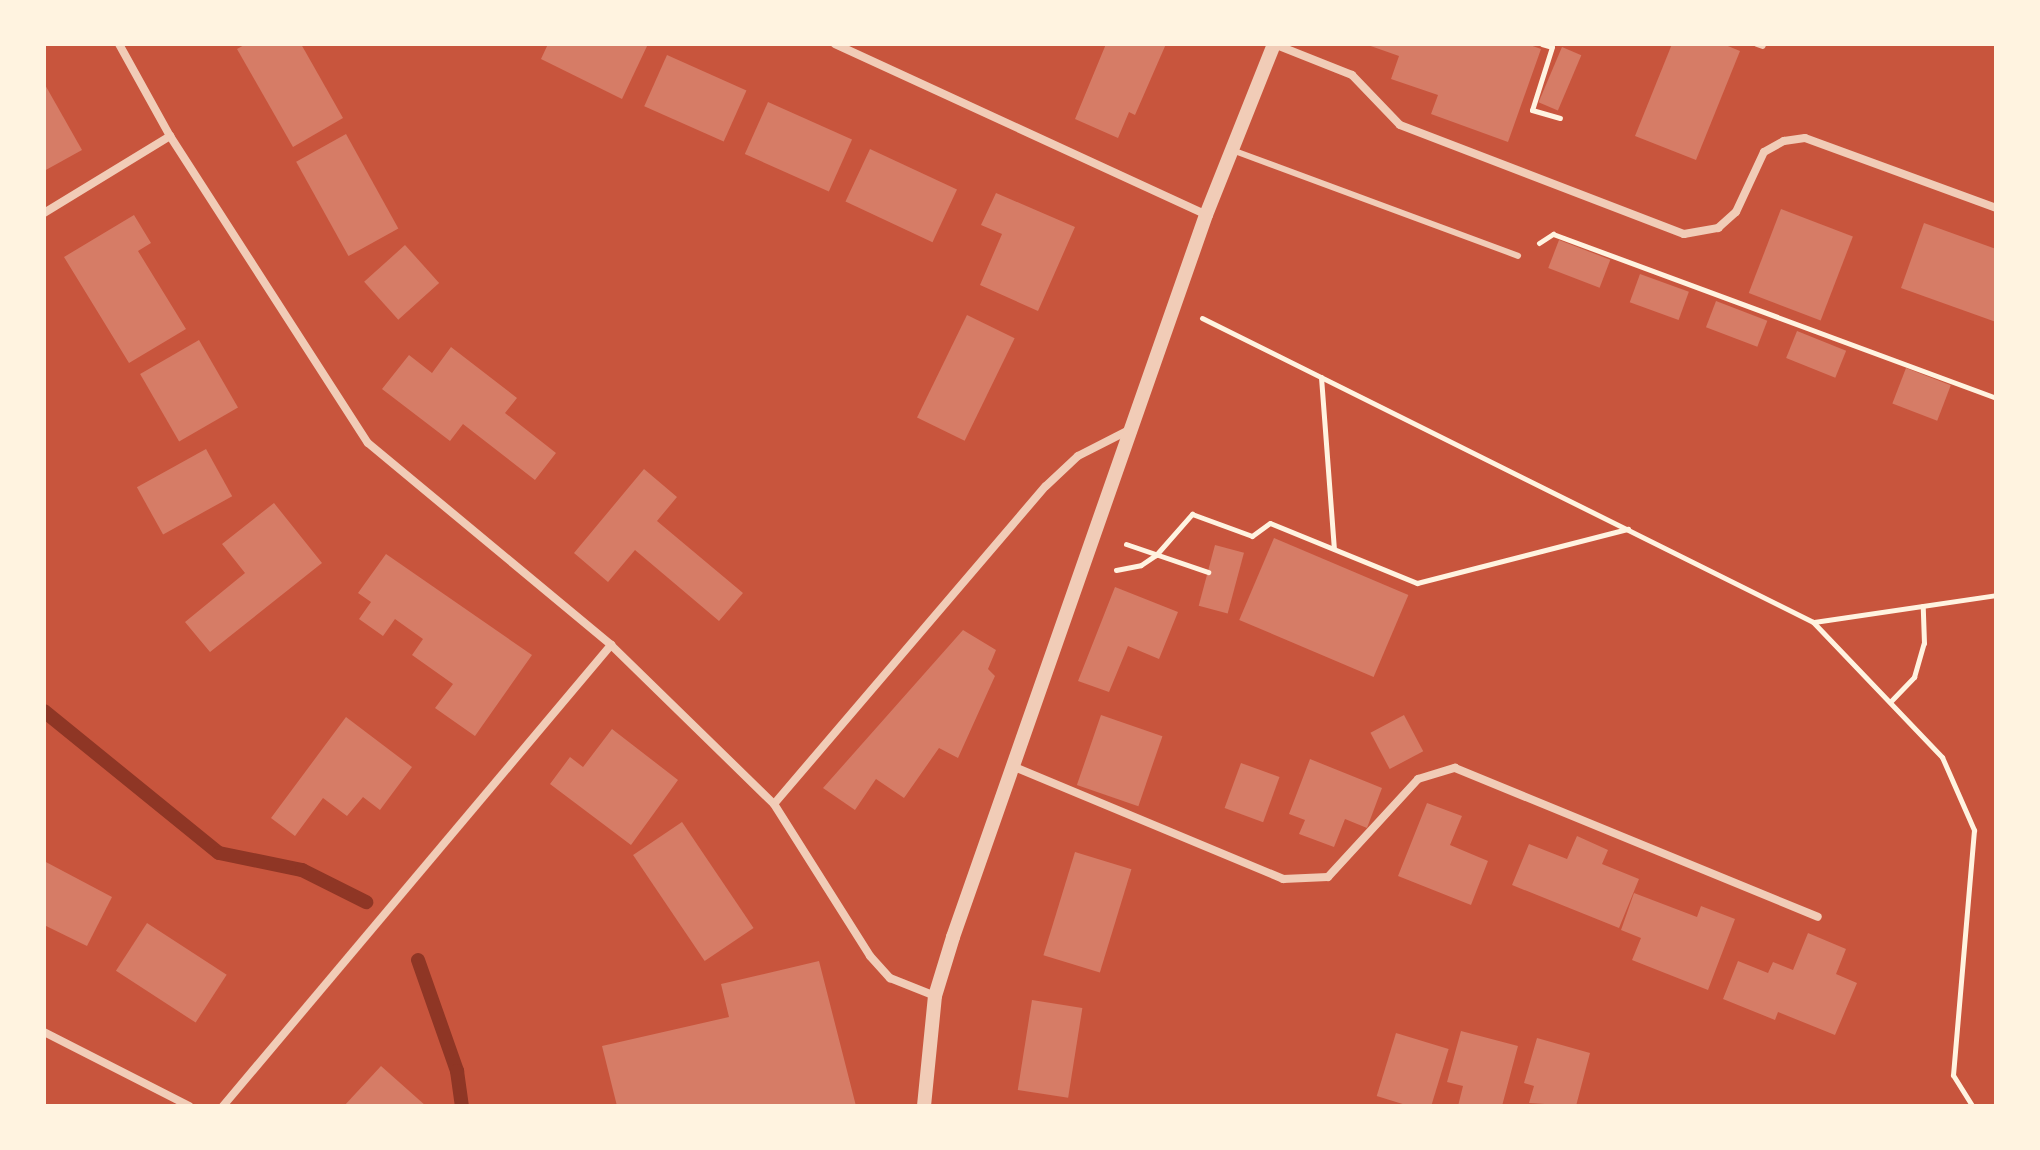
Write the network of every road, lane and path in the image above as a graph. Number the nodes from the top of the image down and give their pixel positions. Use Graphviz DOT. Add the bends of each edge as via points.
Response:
graph roads {
  1 [pos="119,44"];
  2 [pos="835,44"];
  3 [pos="1274,44"];
  4 [pos="1542,44"];
  5 [pos="1560,118"];
  6 [pos="170,136"];
  7 [pos="1232,150"];
  8 [pos="1996,208"];
  9 [pos="44,213"];
  10 [pos="1206,215"];
  11 [pos="1518,256"];
  12 [pos="1176,304"];
  13 [pos="1321,377"];
  14 [pos="1996,398"];
  15 [pos="1134,427"];
  16 [pos="1629,529"];
  17 [pos="1126,544"];
  18 [pos="1334,549"];
  19 [pos="1156,555"];
  20 [pos="1116,570"];
  21 [pos="1208,572"];
  22 [pos="1996,595"];
  23 [pos="1923,606"];
  24 [pos="1813,622"];
  25 [pos="611,645"];
  26 [pos="1890,702"];
  27 [pos="1011,766"];
  28 [pos="774,804"];
  29 [pos="1818,917"];
  30 [pos="935,996"];
  31 [pos="44,1032"];
  32 [pos="189,1106"];
  33 [pos="223,1106"];
  34 [pos="924,1106"];
  35 [pos="1972,1106"];
  1 -- 6 [label="street"];
  2 -- 10 [label="street"];
  3 -- 7 [label="street"];
  3 -- 8 [label="street" via="1352,75 1400,125 1684,234 1718,228 1736,212 1764,152 1805,138"];
  4 -- 5 [label="path" via="1552,47 1532,110"];
  6 -- 9 [label="street"];
  6 -- 25 [label="street" via="368,443"];
  7 -- 10 [label="street"];
  7 -- 11 [label="lane"];
  10 -- 12 [label="street"];
  11 -- 14 [label="path" via="1553,234"];
  12 -- 13 [label="path"];
  12 -- 15 [label="street"];
  13 -- 16 [label="path"];
  13 -- 18 [label="path"];
  15 -- 27 [label="street"];
  15 -- 28 [label="street" via="1078,456 1046,486"];
  16 -- 18 [label="path" via="1417,583"];
  16 -- 24 [label="path"];
  17 -- 19 [label="path"];
  18 -- 19 [label="path" via="1270,523 1252,536 1192,514"];
  19 -- 20 [label="path" via="1141,565"];
  19 -- 21 [label="path"];
  22 -- 23 [label="path"];
  23 -- 24 [label="path"];
  23 -- 26 [label="path" via="1924,643 1914,677"];
  24 -- 26 [label="path"];
  25 -- 28 [label="street"];
  25 -- 33 [label="street"];
  26 -- 35 [label="path" via="1942,757 1974,830 1953,1075"];
  27 -- 29 [label="street" via="1283,879 1328,877 1418,779 1455,768"];
  27 -- 30 [label="street"];
  28 -- 30 [label="street" via="870,956 890,978"];
  30 -- 34 [label="street"];
  31 -- 32 [label="street"];
}
